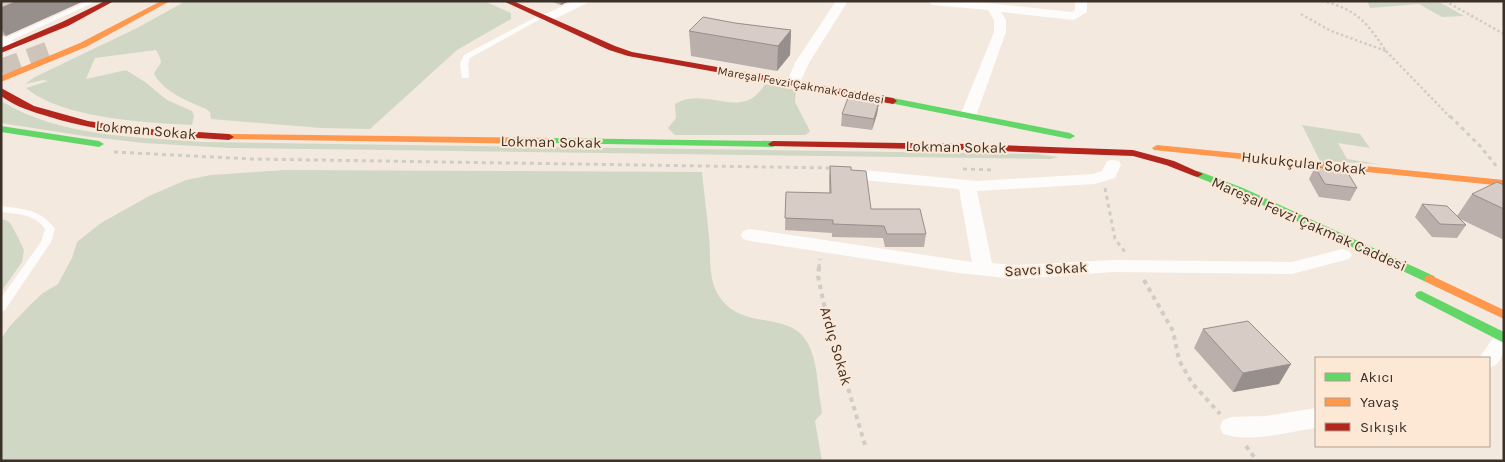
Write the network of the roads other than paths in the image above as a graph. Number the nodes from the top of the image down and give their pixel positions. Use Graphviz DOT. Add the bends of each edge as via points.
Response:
graph roads {
  1 [pos="94,1"];
  2 [pos="111,1"];
  3 [pos="125,1"];
  4 [pos="147,1"];
  5 [pos="167,1"];
  6 [pos="507,1"];
  7 [pos="585,1"];
  8 [pos="842,1"];
  9 [pos="933,1"];
  10 [pos="1081,1"];
  11 [pos="992,7"];
  12 [pos="545,17"];
  13 [pos="32,46"];
  14 [pos="6,49"];
  15 [pos="51,55"];
  16 [pos="465,76"];
  17 [pos="1,79"];
  18 [pos="794,82"];
  19 [pos="1,92"];
  20 [pos="968,116"];
  21 [pos="1,130"];
  22 [pos="1078,137"];
  23 [pos="107,148"];
  24 [pos="1107,158"];
  25 [pos="863,175"];
  26 [pos="1504,183"];
  27 [pos="967,185"];
  28 [pos="1,209"];
  29 [pos="750,235"];
  30 [pos="1339,254"];
  31 [pos="983,270"];
  32 [pos="1411,290"];
  33 [pos="1,307"];
  34 [pos="1504,315"];
  35 [pos="1504,339"];
  36 [pos="1490,359"];
  37 [pos="1315,418"];
  38 [pos="1232,427"];
  1 -- 14 [label="lane"];
  2 -- 14 [label="main road"];
  3 -- 13 [label="main road"];
  4 -- 15 [label="main road"];
  5 -- 15 [label="main road" via="104,34"];
  6 -- 12 [label="main road, Mareşal Fevzi Çakmak Caddesi"];
  7 -- 12 [label="street"];
  8 -- 18 [label="street"];
  9 -- 11 [label="street"];
  10 -- 11 [label="street" via="1081,12 1074,16"];
  11 -- 20 [label="street" via="1000,20 1000,32"];
  12 -- 16 [label="lane" via="467,57"];
  12 -- 18 [label="main road, Mareşal Fevzi Çakmak Caddesi" via="631,54"];
  14 -- 15 [label="main road"];
  15 -- 17 [label="main road"];
  18 -- 20 [label="main road, Mareşal Fevzi Çakmak Caddesi"];
  19 -- 24 [label="main road, Lokman Sokak" via="44,114 146,132 233,137"];
  20 -- 22 [label="main road, Mareşal Fevzi Çakmak Caddesi"];
  21 -- 23 [label="main road, Lokman Sokak"];
  24 -- 26 [label="main road, Hukukçular Sokak"];
  24 -- 27 [label="street, Lokman Sokak" via="1015,184"];
  24 -- 34 [label="main road, Mareşal Fevzi Çakmak Caddesi" via="1133,153 1158,159 1239,190"];
  25 -- 27 [label="street, Lokman Sokak"];
  27 -- 31 [label="street"];
  28 -- 33 [label="lane" via="40,217 46,220 50,229 46,242"];
  29 -- 31 [label="street, Savcı Sokak"];
  30 -- 31 [label="street, Savcı Sokak" via="1292,268 1134,265 1038,271"];
  32 -- 35 [label="main road, Mareşal Fevzi Çakmak Caddesi"];
  35 -- 36 [label="street"];
  37 -- 38 [label="street" via="1265,426"];
}
